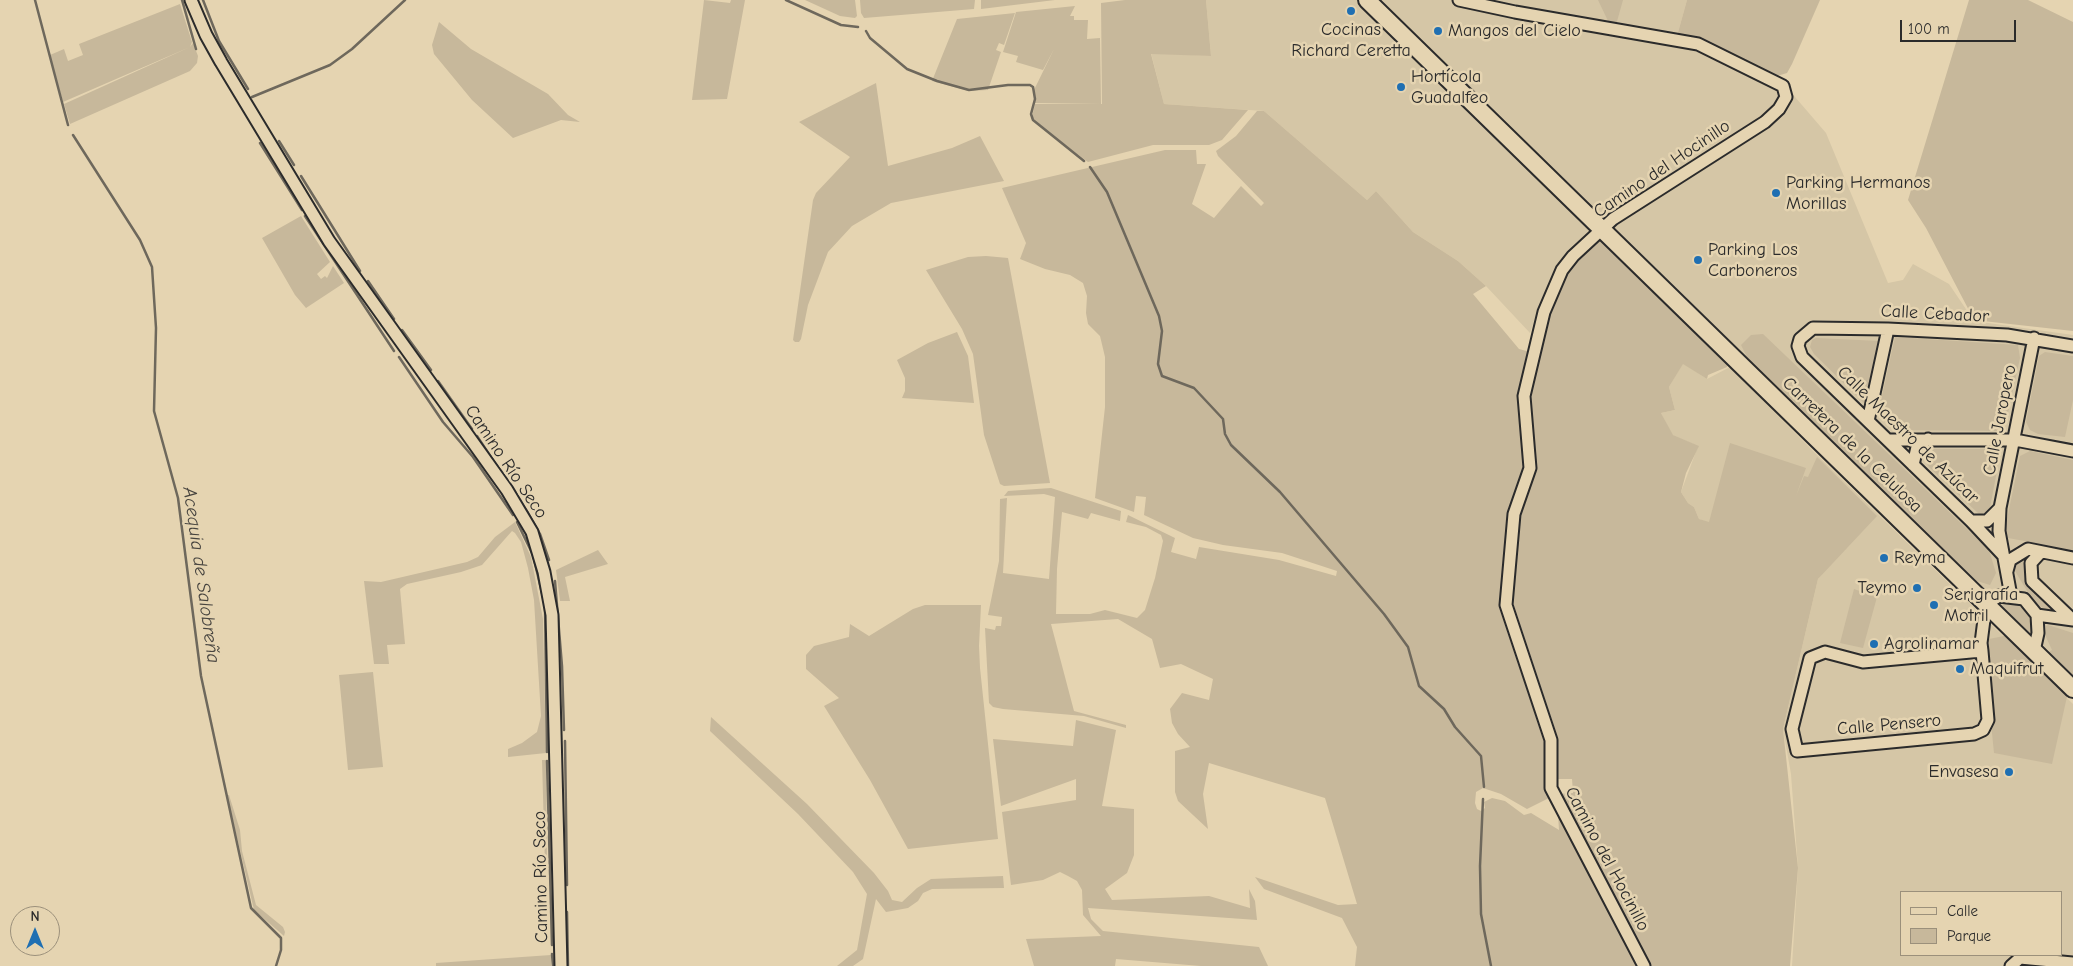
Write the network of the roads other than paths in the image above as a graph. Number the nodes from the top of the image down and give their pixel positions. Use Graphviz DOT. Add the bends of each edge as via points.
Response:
graph roads {
  1 [pos="191,0"];
  2 [pos="1368,0"];
  3 [pos="1460,0"];
  4 [pos="1602,229"];
  5 [pos="1888,329"];
  6 [pos="2034,338"];
  7 [pos="1800,339"];
  8 [pos="2073,346"];
  9 [pos="1868,421"];
  10 [pos="1928,439"];
  11 [pos="1888,440"];
  12 [pos="2015,440"];
  13 [pos="2073,451"];
  14 [pos="1913,465"];
  15 [pos="2000,508"];
  16 [pos="1971,521"];
  17 [pos="2041,552"];
  18 [pos="2002,554"];
  19 [pos="2073,558"];
  20 [pos="2008,571"];
  21 [pos="2011,596"];
  22 [pos="1986,604"];
  23 [pos="2037,616"];
  24 [pos="2073,620"];
  25 [pos="1982,650"];
  26 [pos="2034,651"];
  27 [pos="2073,689"];
  28 [pos="2073,963"];
  29 [pos="561,966"];
  30 [pos="1644,966"];
  31 [pos="2011,966"];
  1 -- 29 [label="street, Camino Río Seco" via="221,62 329,241 507,490 532,532 546,579 552,622"];
  2 -- 4 [label="highway, Carretera de la Celulosa"];
  3 -- 4 [label="street, Camino del Hocinillo" via="1698,44 1782,86 1786,97 1765,122"];
  4 -- 22 [label="highway, Carretera de la Celulosa"];
  4 -- 30 [label="street, Camino del Hocinillo" via="1562,270 1537,334 1524,396 1530,468 1514,514 1506,605 1551,740 1550,788"];
  5 -- 6 [label="street, Calle Cebador"];
  5 -- 7 [label="street, Calle Cebador" via="1813,328 1803,333"];
  5 -- 9 [label="street"];
  6 -- 8 [label="street, Calle Cebador"];
  6 -- 12 [label="street, Calle Jaropero"];
  7 -- 9 [label="street, Calle Maestro de Azúcar" via="1798,346 1802,357"];
  9 -- 11 [label="street, Calle Maestro de Azúcar"];
  10 -- 11 [label="street"];
  10 -- 12 [label="street"];
  10 -- 14 [label="street" via="1917,447"];
  11 -- 14 [label="street, Calle Maestro de Azúcar"];
  12 -- 13 [label="street"];
  12 -- 15 [label="street, Calle Jaropero"];
  14 -- 16 [label="street, Calle Maestro de Azúcar"];
  15 -- 16 [label="street" via="1986,521"];
  15 -- 18 [label="street, Calle Jaropero"];
  16 -- 18 [label="street, Calle Maestro de Azúcar"];
  17 -- 19 [label="street"];
  17 -- 20 [label="street" via="2022,551 2010,560"];
  17 -- 24 [label="street" via="2031,563 2032,581"];
  18 -- 20 [label="street, Calle Jaropero"];
  20 -- 21 [label="street, Calle Jaropero"];
  21 -- 22 [label="street" via="1999,596"];
  21 -- 23 [label="street" via="2024,599"];
  22 -- 25 [label="street"];
  22 -- 26 [label="highway, Carretera de la Celulosa"];
  23 -- 24 [label="street"];
  23 -- 26 [label="street" via="2038,634"];
  25 -- 25 [label="street, Calle Pensero" via="1863,662 1825,652 1810,658 1792,729 1797,751 1974,734 1983,730 1988,720"];
  26 -- 27 [label="highway, Carretera de la Celulosa"];
  28 -- 31 [label="street" via="2020,958"];
}
